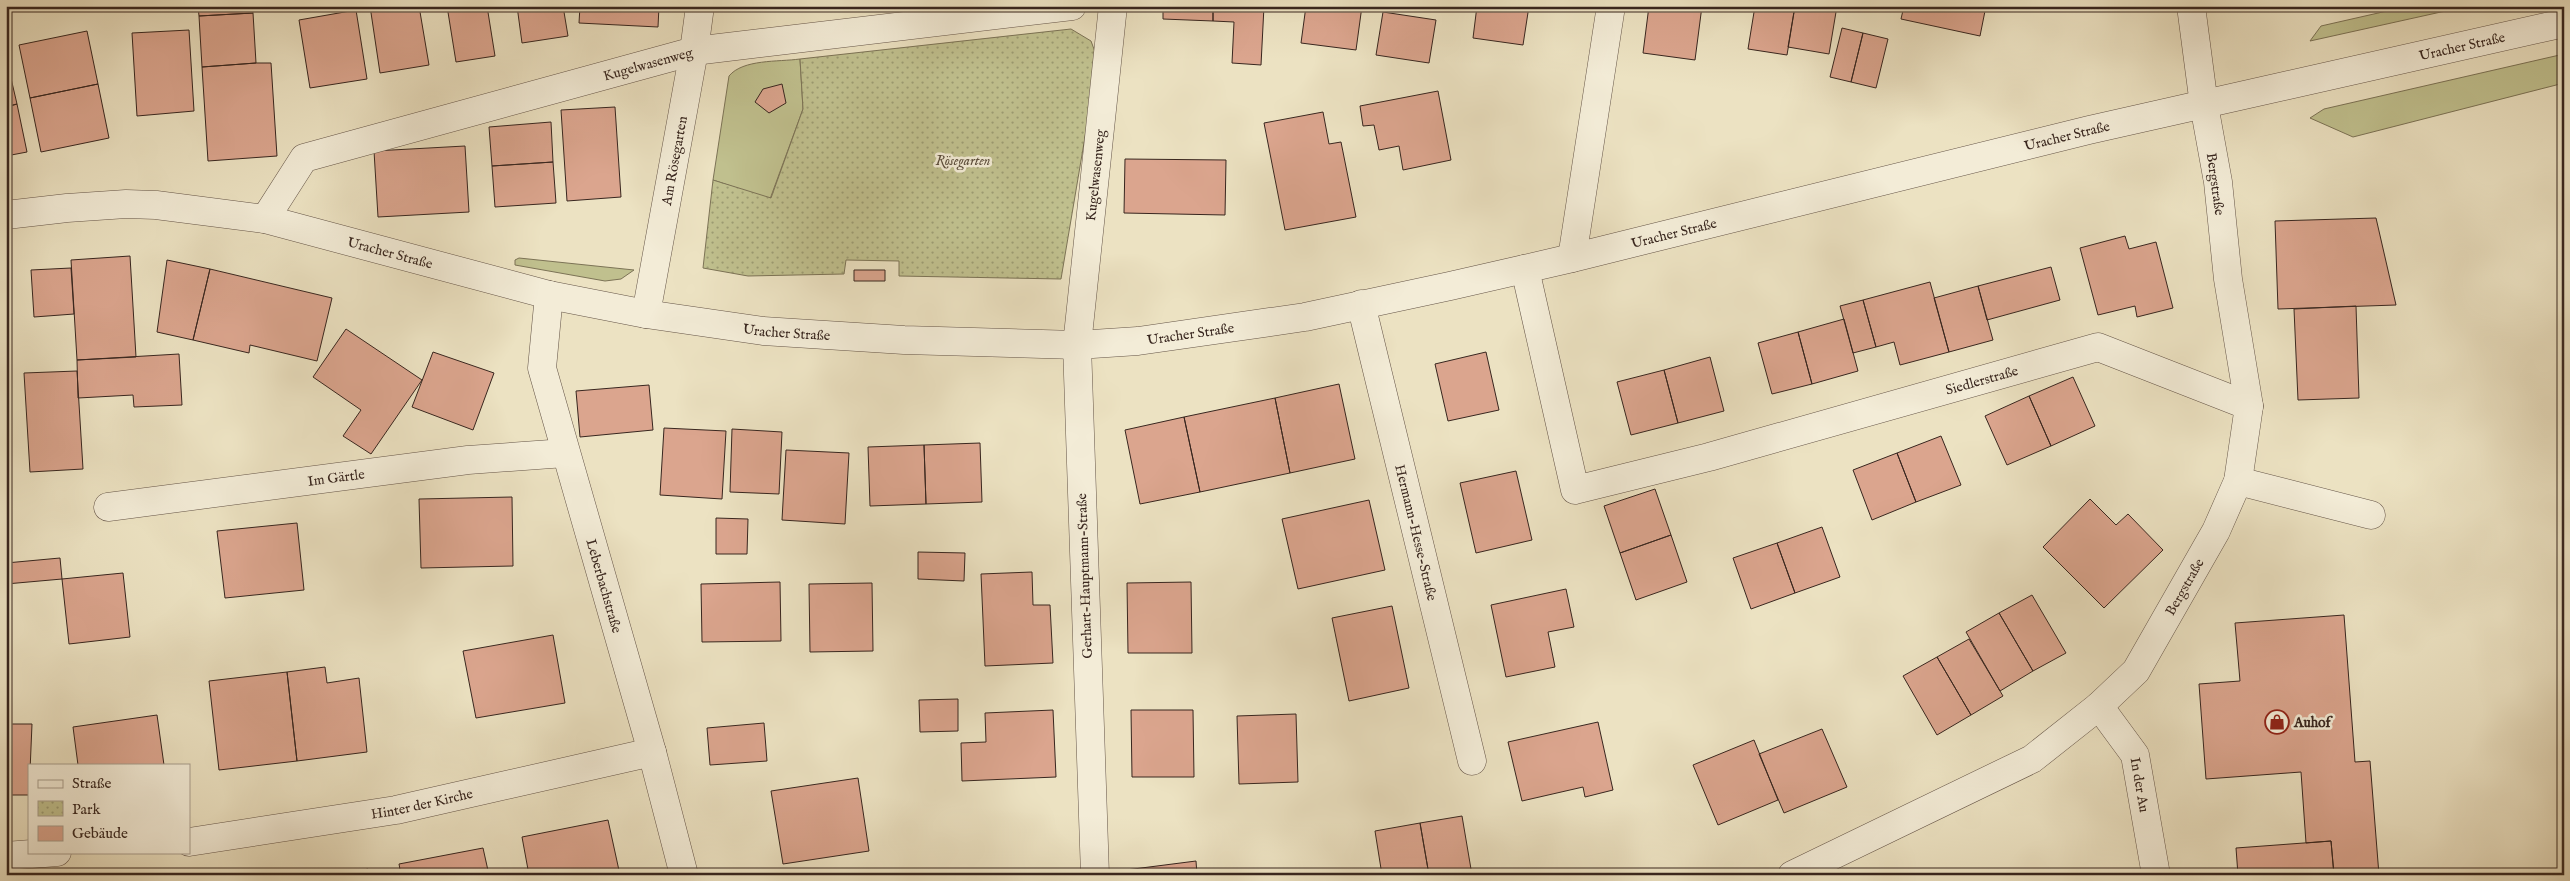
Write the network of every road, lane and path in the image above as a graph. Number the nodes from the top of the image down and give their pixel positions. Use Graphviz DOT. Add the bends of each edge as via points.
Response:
graph roads {
  1 [pos="700,6"];
  2 [pos="1072,6"];
  3 [pos="1113,6"];
  4 [pos="1611,6"];
  5 [pos="2191,6"];
  6 [pos="2564,22"];
  7 [pos="694,51"];
  8 [pos="2204,105"];
  9 [pos="6,215"];
  10 [pos="265,219"];
  11 [pos="1572,258"];
  12 [pos="1525,269"];
  13 [pos="549,295"];
  14 [pos="1361,304"];
  15 [pos="646,314"];
  16 [pos="1077,345"];
  17 [pos="2249,406"];
  18 [pos="566,453"];
  19 [pos="2238,481"];
  20 [pos="108,507"];
  21 [pos="2371,515"];
  22 [pos="2099,706"];
  23 [pos="652,752"];
  24 [pos="1472,760"];
  25 [pos="190,842"];
  26 [pos="32,854"];
  27 [pos="6,856"];
  28 [pos="684,875"];
  29 [pos="1096,875"];
  30 [pos="1792,875"];
  31 [pos="2156,875"];
  1 -- 7 [label="street, Am Rösegarten"];
  2 -- 7 [label="street, Kugelwasenweg"];
  3 -- 16 [label="street, Kugelwasenweg"];
  4 -- 11 [label="street"];
  5 -- 8 [label="street, Bergstraße"];
  6 -- 8 [label="street, Uracher Straße"];
  7 -- 10 [label="street, Kugelwasenweg" via="304,158"];
  7 -- 15 [label="street, Am Rösegarten"];
  8 -- 11 [label="street, Uracher Straße" via="2089,130"];
  8 -- 17 [label="street, Bergstraße"];
  9 -- 10 [label="street, Uracher Straße" via="126,204"];
  10 -- 13 [label="street, Uracher Straße"];
  11 -- 12 [label="street, Uracher Straße"];
  12 -- 14 [label="street, Uracher Straße"];
  12 -- 17 [label="street, Siedlerstraße" via="1575,490 1708,457 2098,347"];
  13 -- 15 [label="street, Uracher Straße"];
  13 -- 18 [label="street, Leberbachstraße" via="542,368"];
  14 -- 16 [label="street, Uracher Straße" via="1229,329"];
  14 -- 24 [label="street, Hermann-Hesse-Straße"];
  15 -- 16 [label="street, Uracher Straße" via="763,331 904,340"];
  16 -- 29 [label="street, Gerhart-Hauptmann-Straße"];
  17 -- 19 [label="street, Bergstraße"];
  18 -- 20 [label="street, Im Gärtle" via="468,460"];
  18 -- 23 [label="street, Leberbachstraße"];
  19 -- 21 [label="street"];
  19 -- 22 [label="street, Bergstraße" via="2216,531 2136,671"];
  22 -- 30 [label="street, Bergstraße" via="2032,759"];
  22 -- 31 [label="street, In der Au" via="2136,755"];
  23 -- 25 [label="street, Hinter der Kirche" via="396,810"];
  23 -- 28 [label="street, Leberbachstraße"];
  26 -- 27 [label="street"];
}
